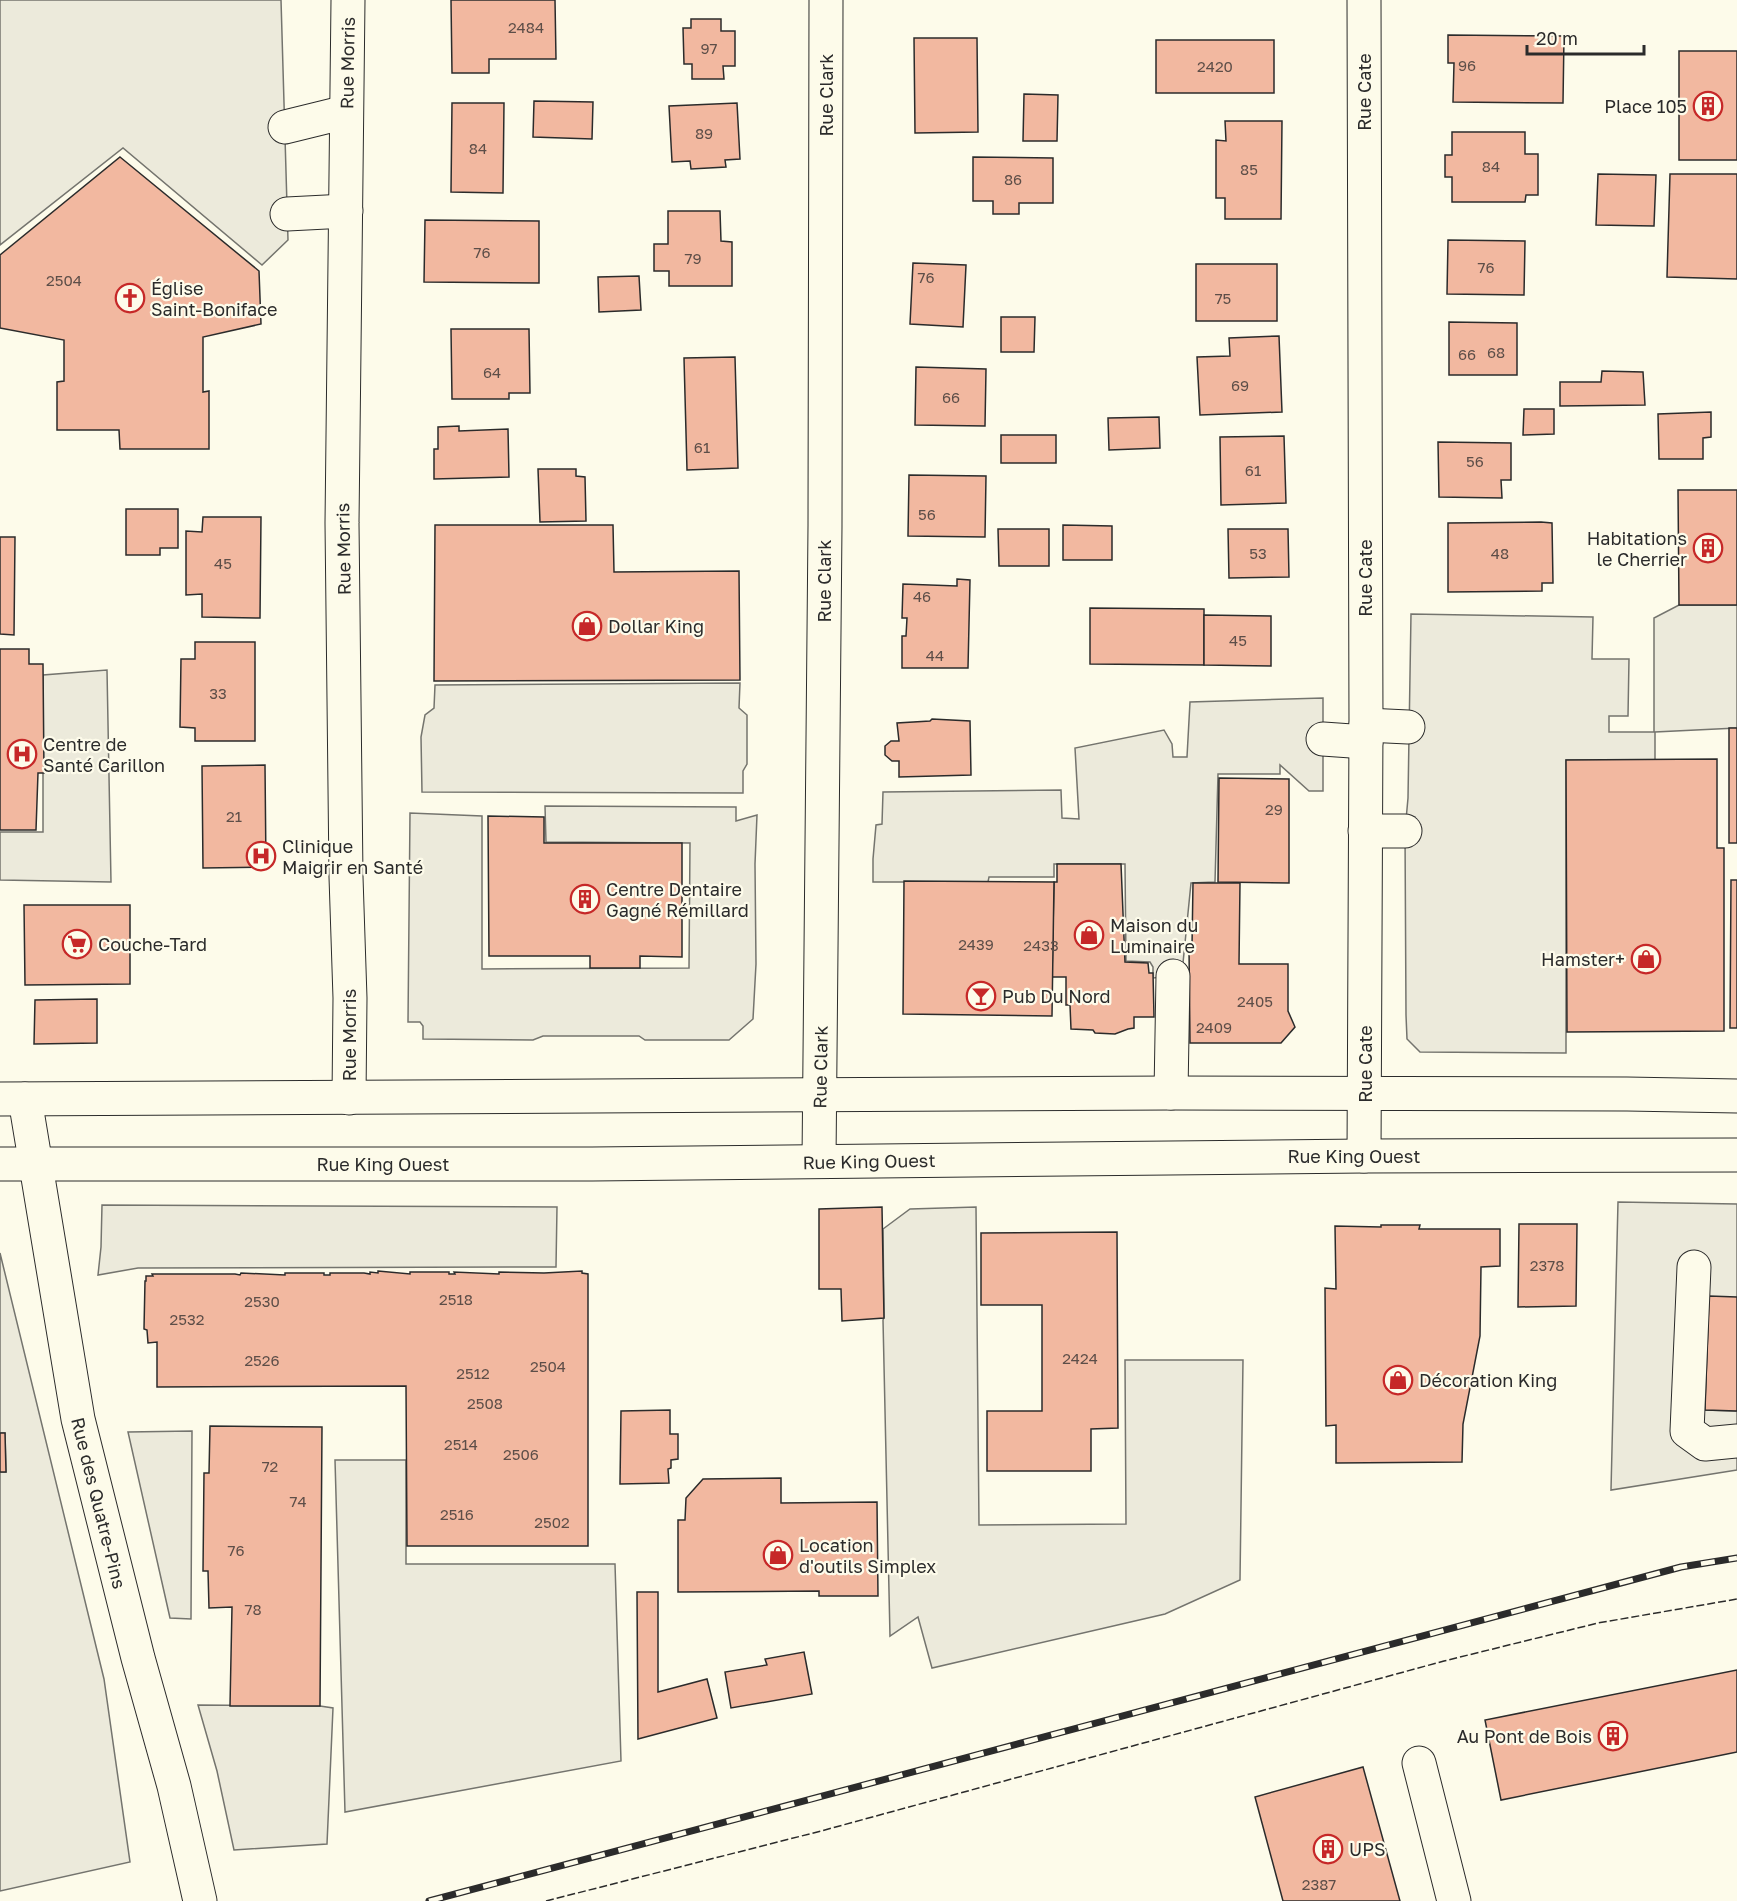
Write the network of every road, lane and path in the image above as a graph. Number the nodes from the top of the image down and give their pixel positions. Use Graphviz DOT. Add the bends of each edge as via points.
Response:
graph roads {
  1 [pos="348,0"];
  2 [pos="826,0"];
  3 [pos="1364,0"];
  4 [pos="346,112"];
  5 [pos="285,127"];
  6 [pos="346,211"];
  7 [pos="287,214"];
  8 [pos="1408,727"];
  9 [pos="1366,733"];
  10 [pos="1323,740"];
  11 [pos="1365,831"];
  12 [pos="1405,831"];
  13 [pos="1173,976"];
  14 [pos="1171,1093"];
  15 [pos="1365,1094"];
  16 [pos="820,1095"];
  17 [pos="1737,1096"];
  18 [pos="349,1098"];
  19 [pos="13,1099"];
  20 [pos="1737,1155"];
  21 [pos="1364,1156"];
  22 [pos="819,1161"];
  23 [pos="0,1164"];
  24 [pos="36,1164"];
  25 [pos="1694,1267"];
  26 [pos="1737,1441"];
  27 [pos="1419,1763"];
  28 [pos="200,1901"];
  29 [pos="1454,1901"];
  1 -- 4 [label="street, Rue Morris"];
  2 -- 16 [label="street, Rue Clark"];
  3 -- 9 [label="street, Rue Cate"];
  4 -- 5 [label="street"];
  4 -- 6 [label="street, Rue Morris"];
  6 -- 7 [label="street"];
  6 -- 18 [label="street, Rue Morris" via="342,523"];
  8 -- 9 [label="street"];
  9 -- 10 [label="street"];
  9 -- 11 [label="street, Rue Cate"];
  11 -- 12 [label="street"];
  11 -- 15 [label="street, Rue Cate"];
  13 -- 14 [label="street"];
  14 -- 15 [label="street"];
  14 -- 16 [label="street"];
  15 -- 17 [label="street"];
  15 -- 21 [label="street, Rue Cate"];
  16 -- 18 [label="street"];
  16 -- 22 [label="street, Rue Clark"];
  18 -- 19 [label="street"];
  19 -- 24 [label="street, Rue des Quatre-Pins"];
  20 -- 21 [label="street, Rue King Ouest"];
  21 -- 22 [label="street, Rue King Ouest"];
  22 -- 24 [label="street, Rue King Ouest"];
  23 -- 24 [label="street, Rue King Ouest"];
  24 -- 28 [label="street, Rue des Quatre-Pins" via="78,1419 174,1786"];
  25 -- 26 [label="street" via="1687,1431 1705,1444"];
  27 -- 29 [label="street"];
}
